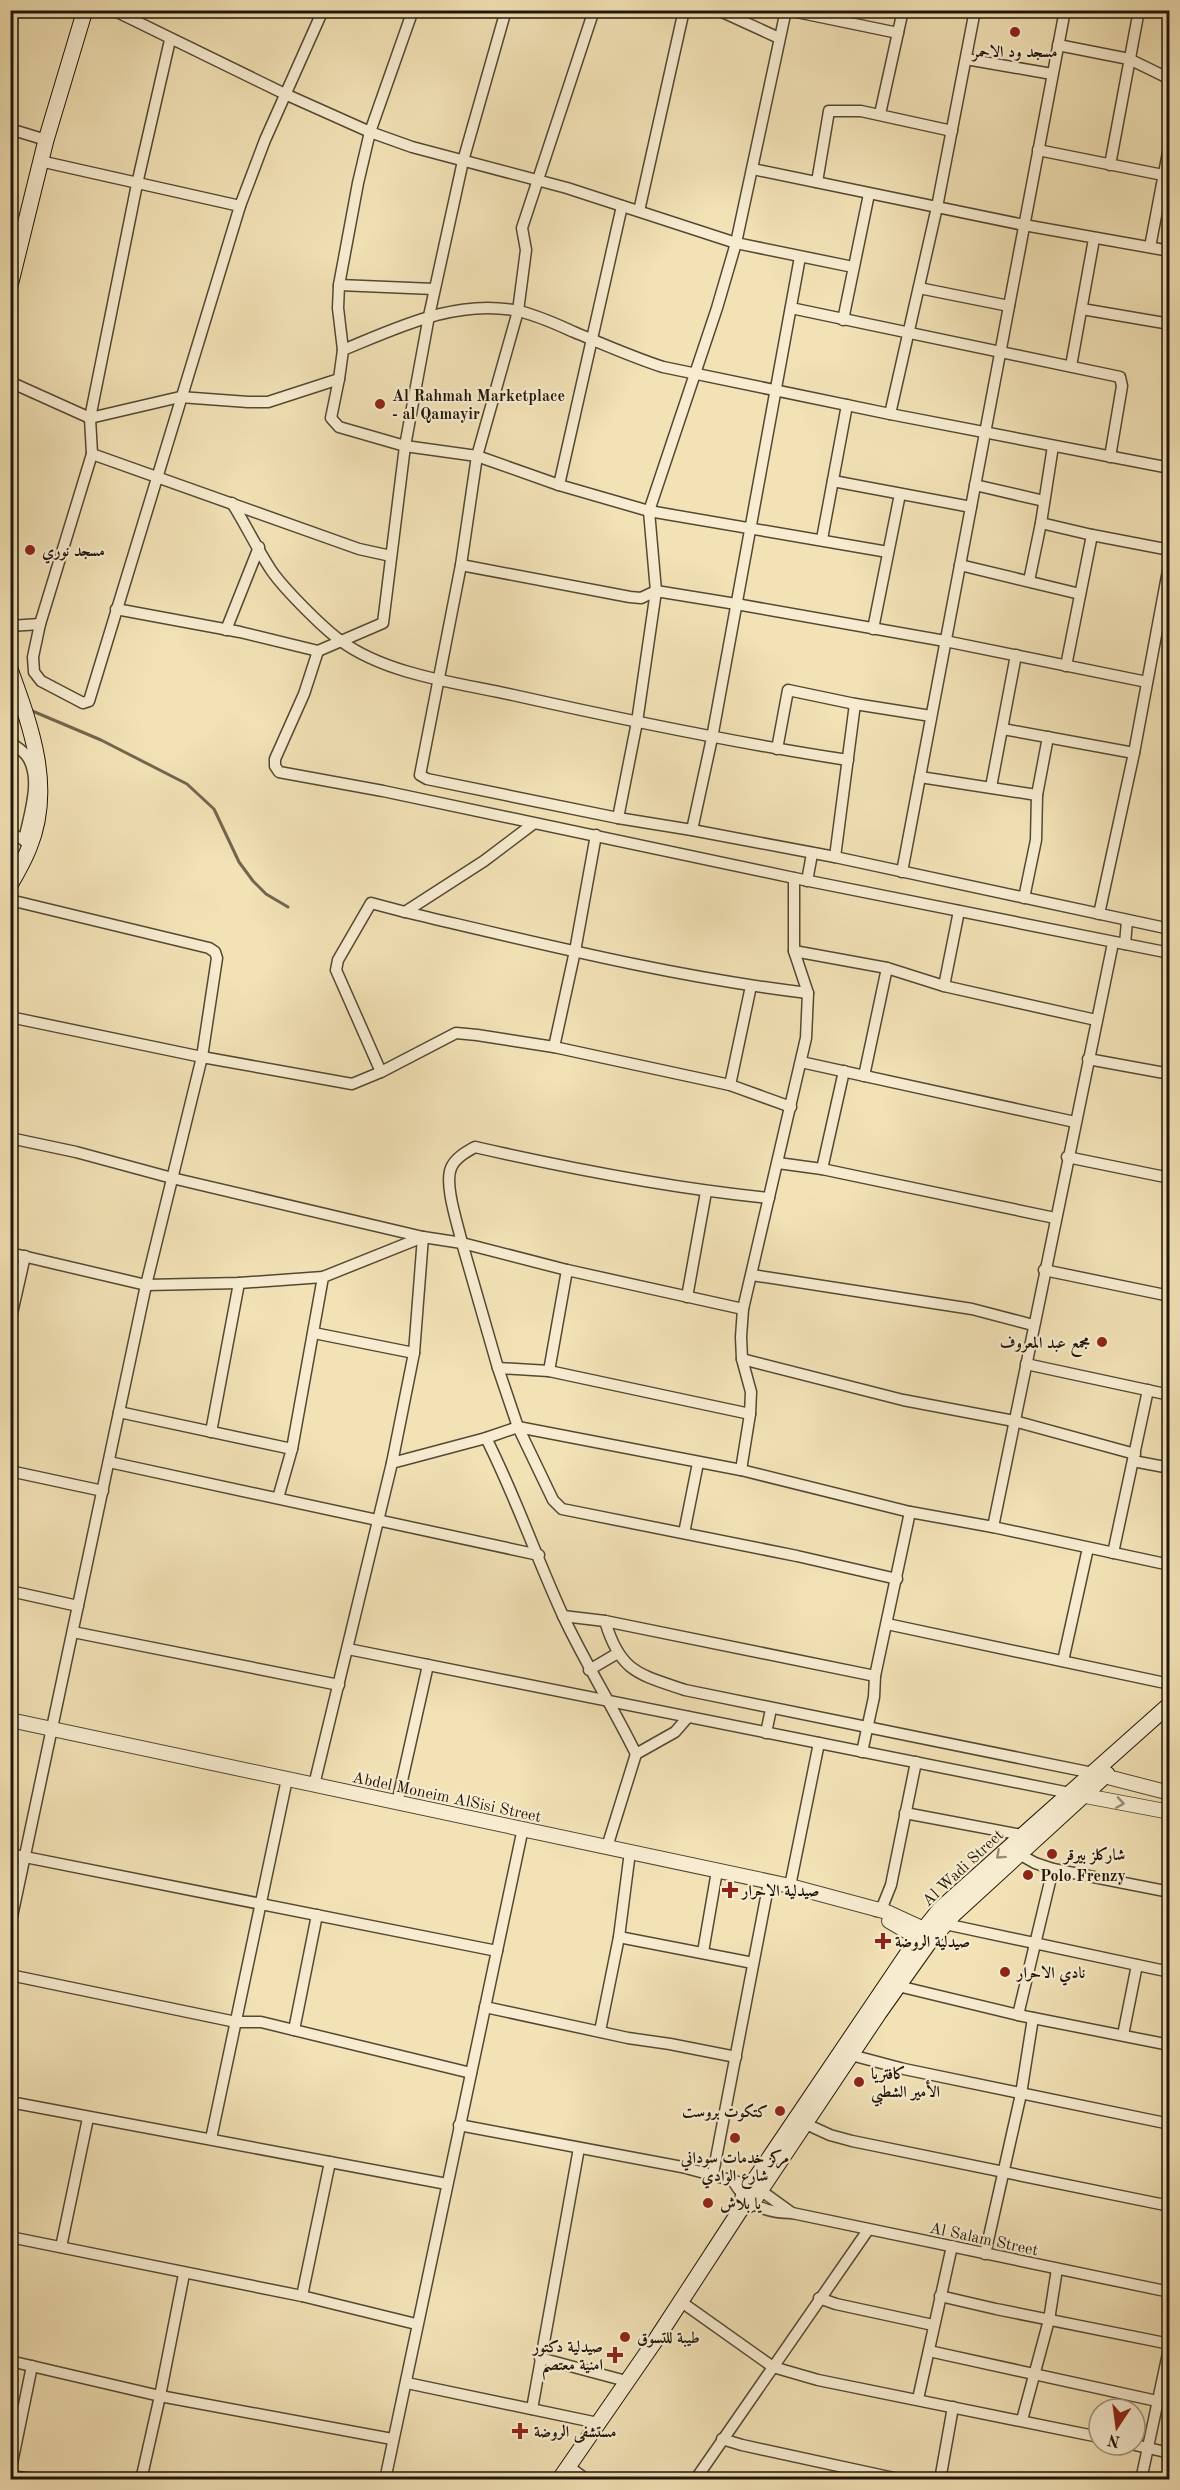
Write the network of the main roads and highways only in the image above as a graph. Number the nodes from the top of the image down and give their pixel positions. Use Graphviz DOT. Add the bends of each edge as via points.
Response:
graph roads {
  1 [pos="85,10"];
  2 [pos="10,286"];
  3 [pos="10,669"];
  4 [pos="10,885"];
  5 [pos="1170,1704"];
  6 [pos="1170,1717"];
  7 [pos="1098,1775"];
  8 [pos="1077,1794"];
  9 [pos="757,2187"];
  10 [pos="559,2480"];
  1 -- 2 [label="main road" via="40,161"];
  3 -- 4 [label="main road" via="38,756 41,785 37,816"];
  5 -- 7 [label="main road, Al Wadi Street"];
  6 -- 7 [label="main road, Al Wadi Street"];
  7 -- 8 [label="main road, Al Wadi Street"];
  8 -- 9 [label="main road, Al Wadi Street" via="945,1924 898,1986 806,2124"];
  8 -- 9 [label="main road, Al Wadi Street, one-way" via="1022,1835 940,1909"];
  9 -- 10 [label="main road, Al Wadi Street"];
}
